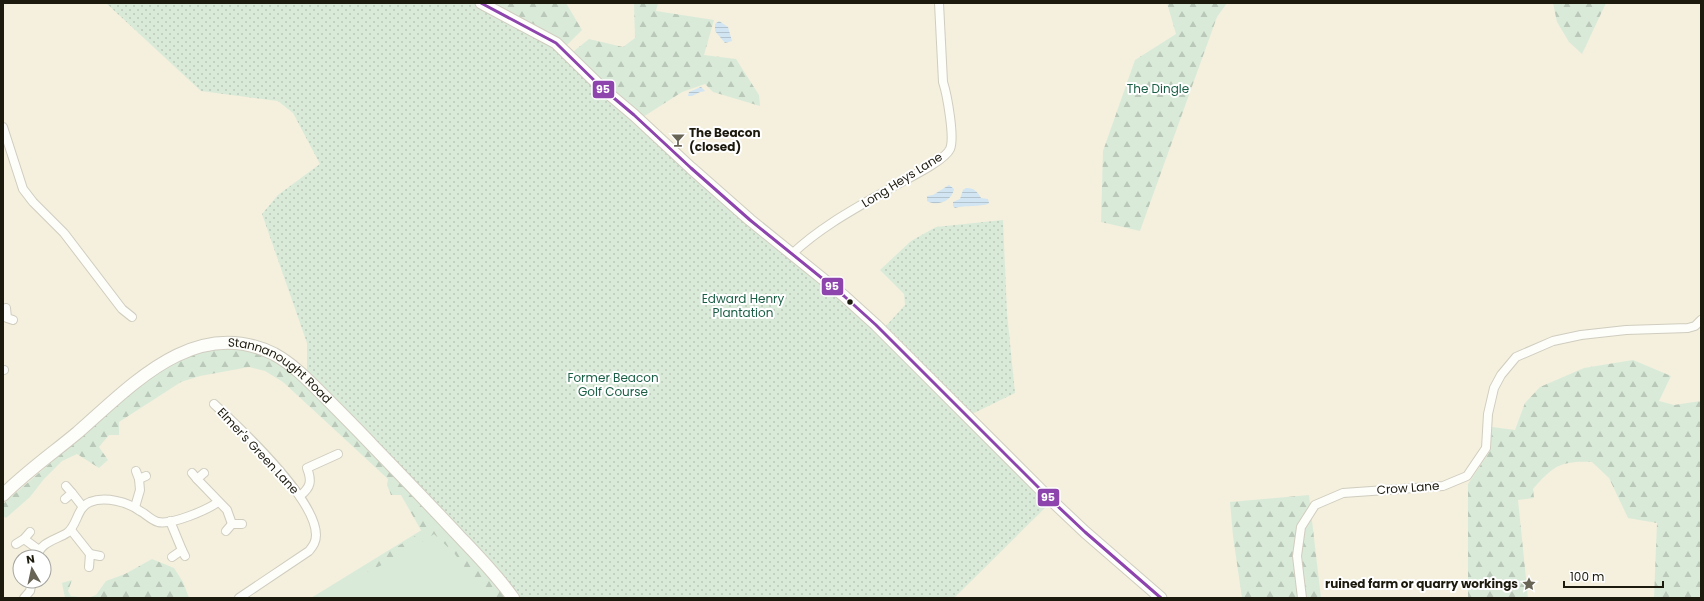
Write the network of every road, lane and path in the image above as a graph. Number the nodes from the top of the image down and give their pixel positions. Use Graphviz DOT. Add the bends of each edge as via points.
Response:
graph roads {
  1 [pos="481,3"];
  2 [pos="939,3"];
  3 [pos="3,127"];
  4 [pos="792,254"];
  5 [pos="6,308"];
  6 [pos="132,317"];
  7 [pos="1701,320"];
  8 [pos="8,321"];
  9 [pos="214,404"];
  10 [pos="338,454"];
  11 [pos="204,473"];
  12 [pos="140,475"];
  13 [pos="66,486"];
  14 [pos="5,492"];
  15 [pos="72,493"];
  16 [pos="300,496"];
  17 [pos="65,499"];
  18 [pos="218,502"];
  19 [pos="83,507"];
  20 [pos="135,507"];
  21 [pos="170,521"];
  22 [pos="232,524"];
  23 [pos="242,524"];
  24 [pos="71,530"];
  25 [pos="226,531"];
  26 [pos="30,532"];
  27 [pos="24,539"];
  28 [pos="16,544"];
  29 [pos="33,549"];
  30 [pos="41,549"];
  31 [pos="90,554"];
  32 [pos="100,556"];
  33 [pos="172,557"];
  34 [pos="90,567"];
  35 [pos="30,589"];
  36 [pos="24,598"];
  37 [pos="239,598"];
  38 [pos="513,598"];
  39 [pos="1161,598"];
  40 [pos="1302,598"];
  1 -- 4 [label="street" via="556,43 691,168"];
  2 -- 4 [label="street, Long Heys Lane" via="944,82 951,134 950,149 938,161 809,239"];
  3 -- 6 [label="street" via="23,189 64,233 122,309"];
  4 -- 39 [label="street" via="876,325 1049,498"];
  5 -- 8 [label="street"];
  7 -- 40 [label="street, Crow Lane" via="1688,328 1626,330 1581,335 1553,341 1516,357 1494,388 1488,414 1486,448 1467,476 1443,486 1343,493 1315,504 1301,527 1297,556"];
  9 -- 16 [label="street, Elmer's Green Lane" via="289,481"];
  10 -- 16 [label="street" via="307,468 311,479 310,485"];
  11 -- 18 [label="street" via="195,476"];
  12 -- 20 [label="street" via="140,490"];
  13 -- 15 [label="street"];
  14 -- 38 [label="main road, Stannanought Road" via="167,361 193,348 213,343 244,344 275,355 304,376 422,496 500,580"];
  15 -- 17 [label="street"];
  15 -- 19 [label="street"];
  16 -- 37 [label="street, Elmer's Green Lane" via="313,521 316,535 314,545 309,551"];
  18 -- 21 [label="street" via="204,511"];
  18 -- 22 [label="street" via="227,510"];
  19 -- 20 [label="street" via="103,500"];
  19 -- 24 [label="street"];
  20 -- 21 [label="street" via="154,520"];
  21 -- 33 [label="street" via="184,553"];
  22 -- 23 [label="street"];
  22 -- 25 [label="street"];
  24 -- 30 [label="street"];
  24 -- 31 [label="street"];
  26 -- 27 [label="street"];
  27 -- 28 [label="street"];
  27 -- 29 [label="street"];
  31 -- 32 [label="street"];
  31 -- 34 [label="street"];
  35 -- 36 [label="street"];
}
